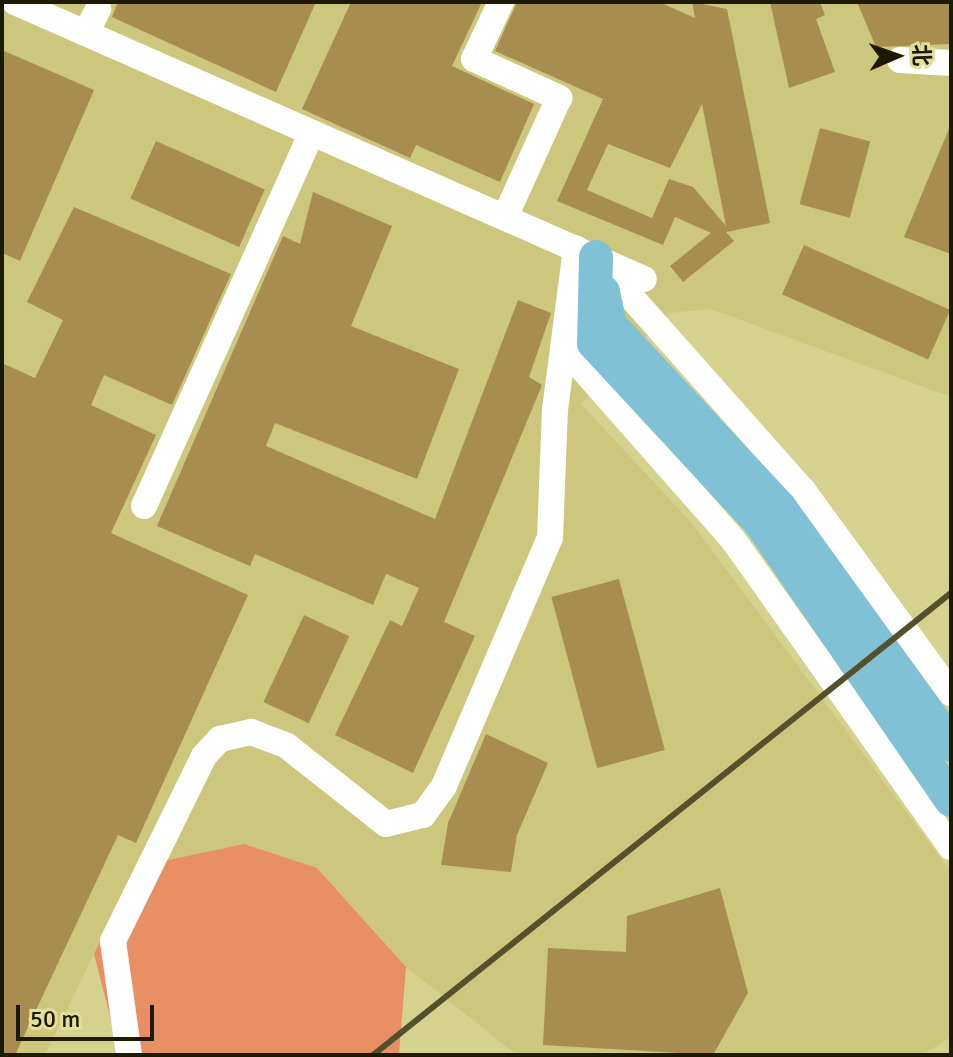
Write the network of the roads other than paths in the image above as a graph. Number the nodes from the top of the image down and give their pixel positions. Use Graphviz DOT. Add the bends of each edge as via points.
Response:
graph roads {
  1 [pos="15,2"];
  2 [pos="501,2"];
  3 [pos="98,9"];
  4 [pos="86,33"];
  5 [pos="900,60"];
  6 [pos="951,63"];
  7 [pos="312,133"];
  8 [pos="505,217"];
  9 [pos="586,253"];
  10 [pos="644,279"];
  11 [pos="144,506"];
  12 [pos="951,693"];
  13 [pos="951,745"];
  14 [pos="951,800"];
  15 [pos="951,847"];
  16 [pos="129,1055"];
  1 -- 4 [label="street"];
  2 -- 8 [label="street" via="474,59 559,98"];
  3 -- 4 [label="street"];
  4 -- 7 [label="street"];
  5 -- 6 [label="street"];
  7 -- 8 [label="street"];
  7 -- 11 [label="street"];
  8 -- 9 [label="street"];
  9 -- 10 [label="street"];
  9 -- 12 [label="street" via="802,489"];
  9 -- 13 [label="main road" via="610,325 780,508"];
  9 -- 14 [label="main road" via="594,343 760,522"];
  9 -- 15 [label="street" via="572,357 734,541"];
  9 -- 16 [label="street" via="555,410 550,538 444,786 423,815 386,824 287,746 251,732 220,739 204,756 113,941"];
}
